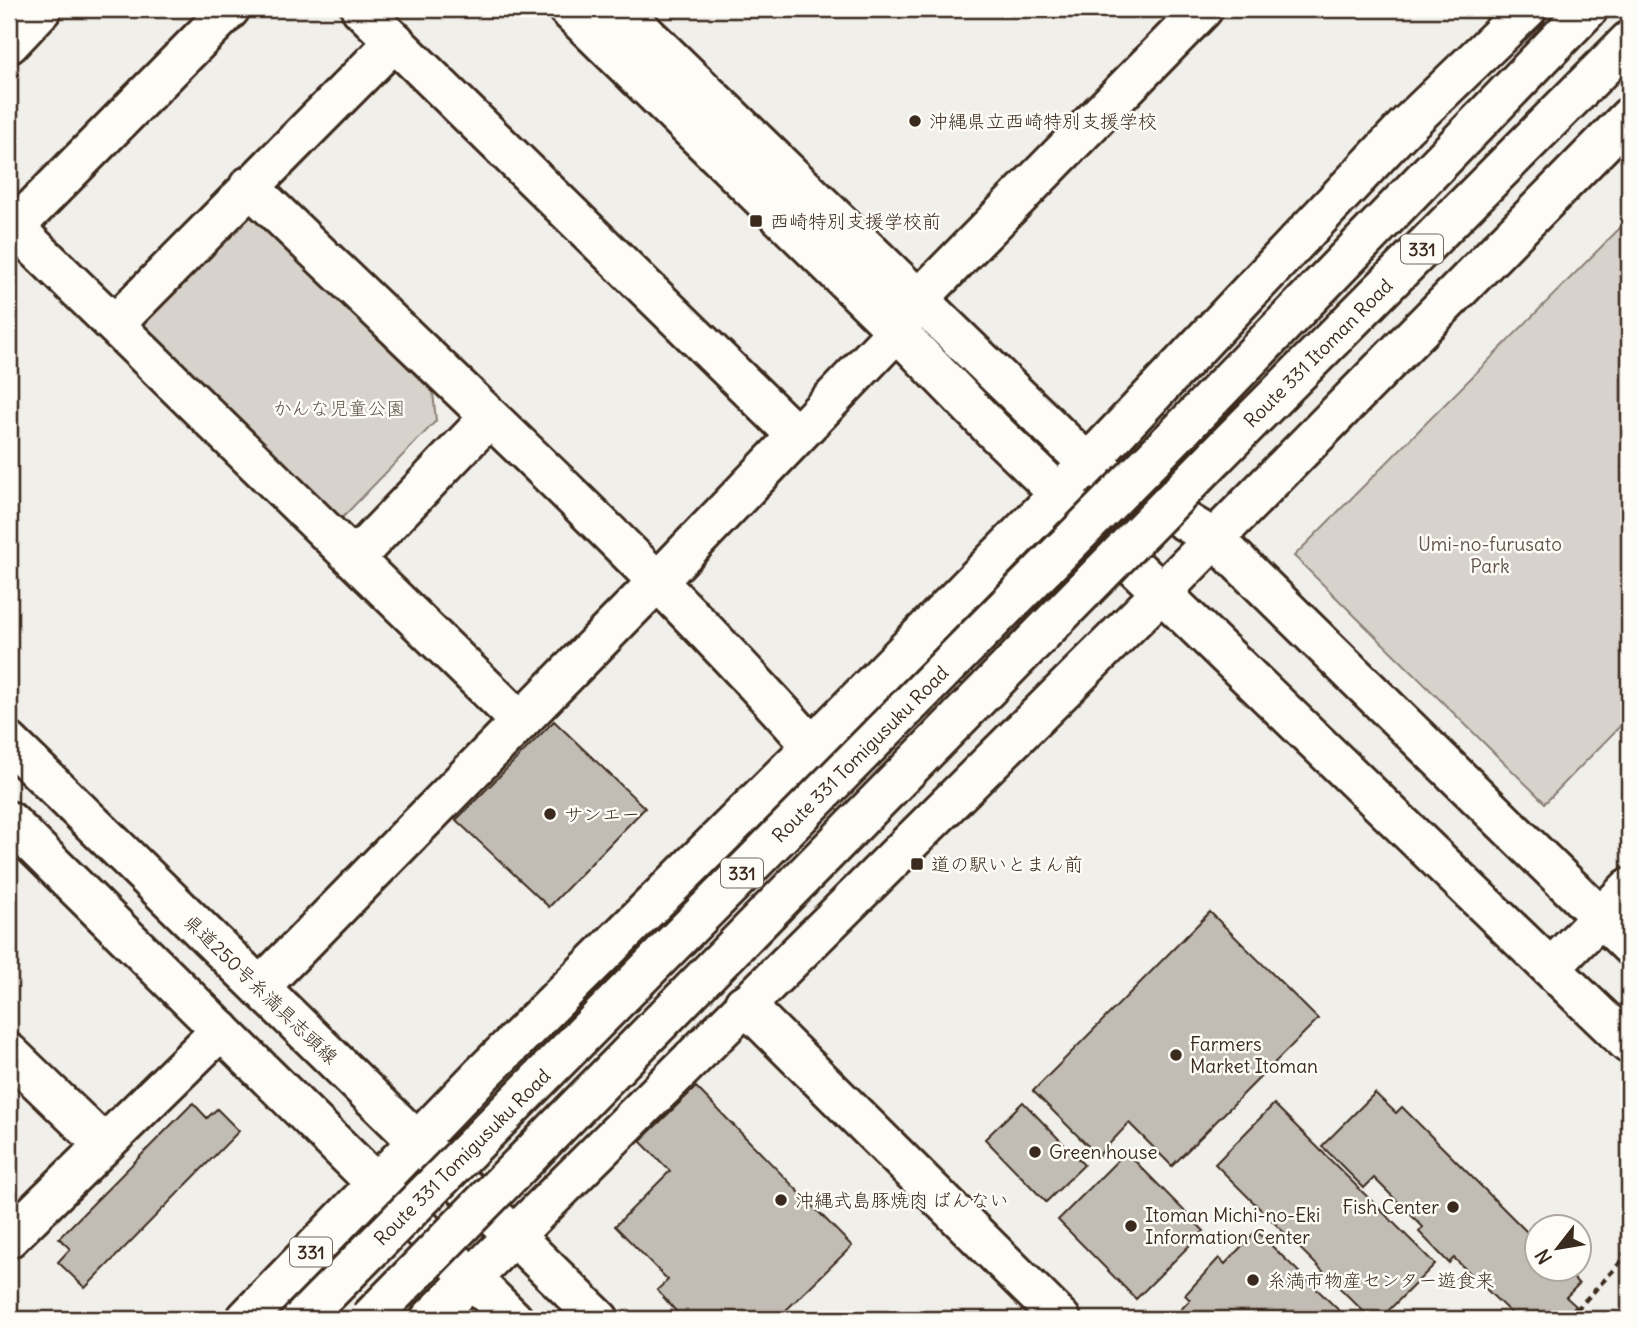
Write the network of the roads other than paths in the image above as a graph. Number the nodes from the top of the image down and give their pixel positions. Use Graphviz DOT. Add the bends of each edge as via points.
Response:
graph roads {
  1 [pos="42,9"];
  2 [pos="230,9"];
  3 [pos="361,9"];
  4 [pos="568,9"];
  5 [pos="620,9"];
  6 [pos="1203,9"];
  7 [pos="1511,9"];
  8 [pos="1527,9"];
  9 [pos="1588,9"];
  10 [pos="395,41"];
  11 [pos="1629,41"];
  12 [pos="9,44"];
  13 [pos="1629,117"];
  14 [pos="1406,126"];
  15 [pos="249,186"];
  16 [pos="11,228"];
  17 [pos="918,300"];
  18 [pos="115,324"];
  19 [pos="897,331"];
  20 [pos="488,419"];
  21 [pos="796,435"];
  22 [pos="1087,463"];
  23 [pos="1059,494"];
  24 [pos="1215,539"];
  25 [pos="354,559"];
  26 [pos="657,582"];
  27 [pos="1161,593"];
  28 [pos="519,720"];
  29 [pos="9,742"];
  30 [pos="812,746"];
  31 [pos="9,821"];
  32 [pos="1629,888"];
  33 [pos="1601,918"];
  34 [pos="1629,945"];
  35 [pos="1551,968"];
  36 [pos="260,987"];
  37 [pos="744,1004"];
  38 [pos="221,1030"];
  39 [pos="1629,1044"];
  40 [pos="9,1053"];
  41 [pos="418,1142"];
  42 [pos="102,1143"];
  43 [pos="376,1185"];
  44 [pos="515,1235"];
  45 [pos="9,1238"];
  46 [pos="471,1278"];
  47 [pos="246,1319"];
  48 [pos="302,1319"];
  49 [pos="369,1319"];
  50 [pos="430,1319"];
  51 [pos="513,1319"];
  52 [pos="599,1319"];
  53 [pos="1061,1319"];
  1 -- 12 [label="main road"];
  2 -- 16 [label="main road"];
  3 -- 10 [label="main road"];
  4 -- 19 [label="main road"];
  5 -- 17 [label="main road"];
  6 -- 17 [label="main road"];
  7 -- 14 [label="main road"];
  8 -- 14 [label="main road"];
  9 -- 48 [label="main road, Route 331 Tomigusuku Road / 331, bridge" via="1183,428"];
  10 -- 15 [label="main road"];
  10 -- 21 [label="main road"];
  11 -- 49 [label="main road, Route 331 Itoman Road / 331, bridge"];
  13 -- 24 [label="main road"];
  14 -- 22 [label="main road"];
  15 -- 18 [label="main road"];
  15 -- 20 [label="main road"];
  16 -- 18 [label="main road"];
  17 -- 19 [label="main road"];
  17 -- 22 [label="main road"];
  18 -- 25 [label="main road"];
  19 -- 21 [label="main road"];
  19 -- 23 [label="main road"];
  20 -- 25 [label="main road"];
  20 -- 26 [label="main road"];
  21 -- 26 [label="main road"];
  22 -- 23 [label="main road"];
  22 -- 24 [label="main road"];
  23 -- 27 [label="main road"];
  23 -- 30 [label="main road, 331"];
  24 -- 27 [label="main road"];
  24 -- 33 [label="main road"];
  25 -- 28 [label="main road"];
  26 -- 28 [label="main road"];
  26 -- 30 [label="main road"];
  27 -- 35 [label="main road"];
  27 -- 37 [label="main road"];
  28 -- 36 [label="main road"];
  29 -- 36 [label="main road, 県道250号糸満具志頭線"];
  30 -- 41 [label="main road, 331"];
  31 -- 38 [label="main road"];
  32 -- 33 [label="main road"];
  33 -- 34 [label="main road"];
  33 -- 35 [label="main road"];
  35 -- 39 [label="main road"];
  36 -- 41 [label="main road, 県道250号糸満具志頭線"];
  37 -- 44 [label="main road"];
  37 -- 53 [label="main road"];
  38 -- 42 [label="main road"];
  38 -- 43 [label="main road"];
  40 -- 42 [label="main road"];
  41 -- 43 [label="main road, 331"];
  41 -- 44 [label="main road, 県道250号糸満具志頭線"];
  42 -- 45 [label="main road"];
  43 -- 46 [label="main road"];
  43 -- 47 [label="main road, 331"];
  44 -- 46 [label="main road"];
  44 -- 52 [label="main road, 県道250号糸満具志頭線"];
  46 -- 50 [label="main road"];
  46 -- 51 [label="main road"];
}
